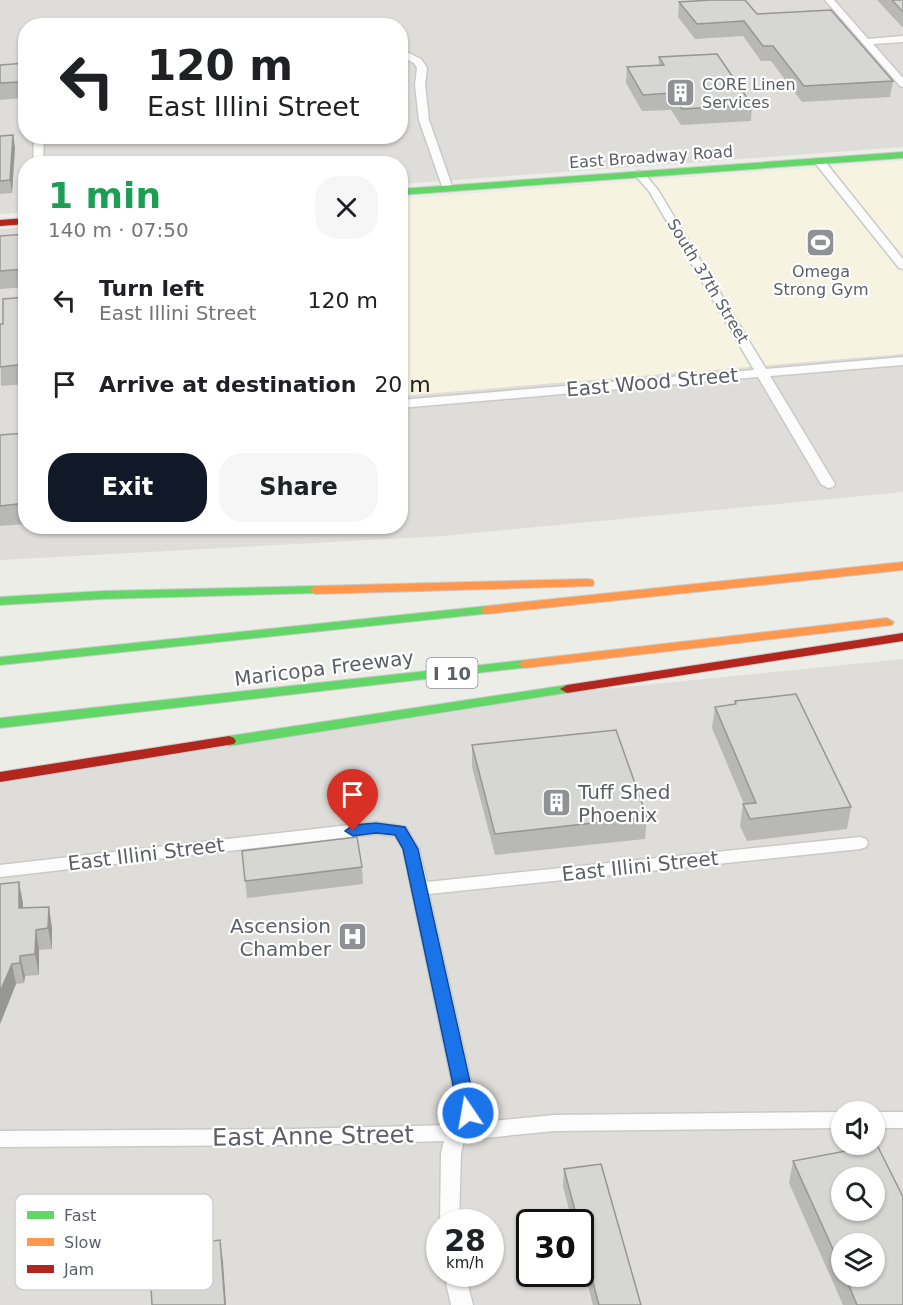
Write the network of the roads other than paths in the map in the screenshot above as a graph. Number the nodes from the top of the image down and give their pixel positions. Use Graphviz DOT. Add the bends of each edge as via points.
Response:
graph roads {
  1 [pos="830,0"];
  2 [pos="903,39"];
  3 [pos="866,42"];
  4 [pos="408,56"];
  5 [pos="903,84"];
  6 [pos="903,155"];
  7 [pos="819,161"];
  8 [pos="639,174"];
  9 [pos="448,189"];
  10 [pos="408,192"];
  11 [pos="18,221"];
  12 [pos="0,222"];
  13 [pos="903,267"];
  14 [pos="903,361"];
  15 [pos="762,372"];
  16 [pos="408,403"];
  17 [pos="828,484"];
  18 [pos="903,566"];
  19 [pos="787,578"];
  20 [pos="0,601"];
  21 [pos="903,620"];
  22 [pos="903,637"];
  23 [pos="0,661"];
  24 [pos="0,723"];
  25 [pos="0,777"];
  26 [pos="860,843"];
  27 [pos="0,871"];
  28 [pos="419,889"];
  29 [pos="831,1120"];
  30 [pos="885,1120"];
  31 [pos="903,1120"];
  32 [pos="456,1132"];
  33 [pos="0,1139"];
  34 [pos="449,1209"];
  35 [pos="458,1287"];
  36 [pos="462,1305"];
  1 -- 3 [label="street"];
  2 -- 3 [label="street"];
  3 -- 5 [label="street"];
  4 -- 9 [label="street" via="418,61 422,69 424,120"];
  6 -- 7 [label="main road, East Broadway Road"];
  7 -- 8 [label="main road, East Broadway Road"];
  7 -- 13 [label="street"];
  8 -- 9 [label="main road, East Broadway Road"];
  8 -- 15 [label="street, South 37th Street" via="653,190"];
  9 -- 10 [label="main road, East Broadway Road"];
  11 -- 12 [label="main road"];
  14 -- 15 [label="street, East Wood Street"];
  15 -- 16 [label="street, East Wood Street"];
  15 -- 17 [label="street, South 37th Street"];
  18 -- 19 [label="main road, Maricopa Freeway"];
  19 -- 20 [label="main road"];
  19 -- 23 [label="main road, Maricopa Freeway"];
  21 -- 24 [label="main road, Maricopa Freeway / I 10"];
  22 -- 25 [label="main road"];
  26 -- 28 [label="street, East Illini Street"];
  27 -- 28 [label="street, East Illini Street" via="376,828 400,831 411,849"];
  28 -- 32 [label="street" via="468,1113"];
  29 -- 32 [label="street, East Anne Street" via="554,1123"];
  30 -- 31 [label="street"];
  32 -- 33 [label="street, East Anne Street"];
  32 -- 34 [label="street" via="451,1154"];
  35 -- 36 [label="street"];
}
